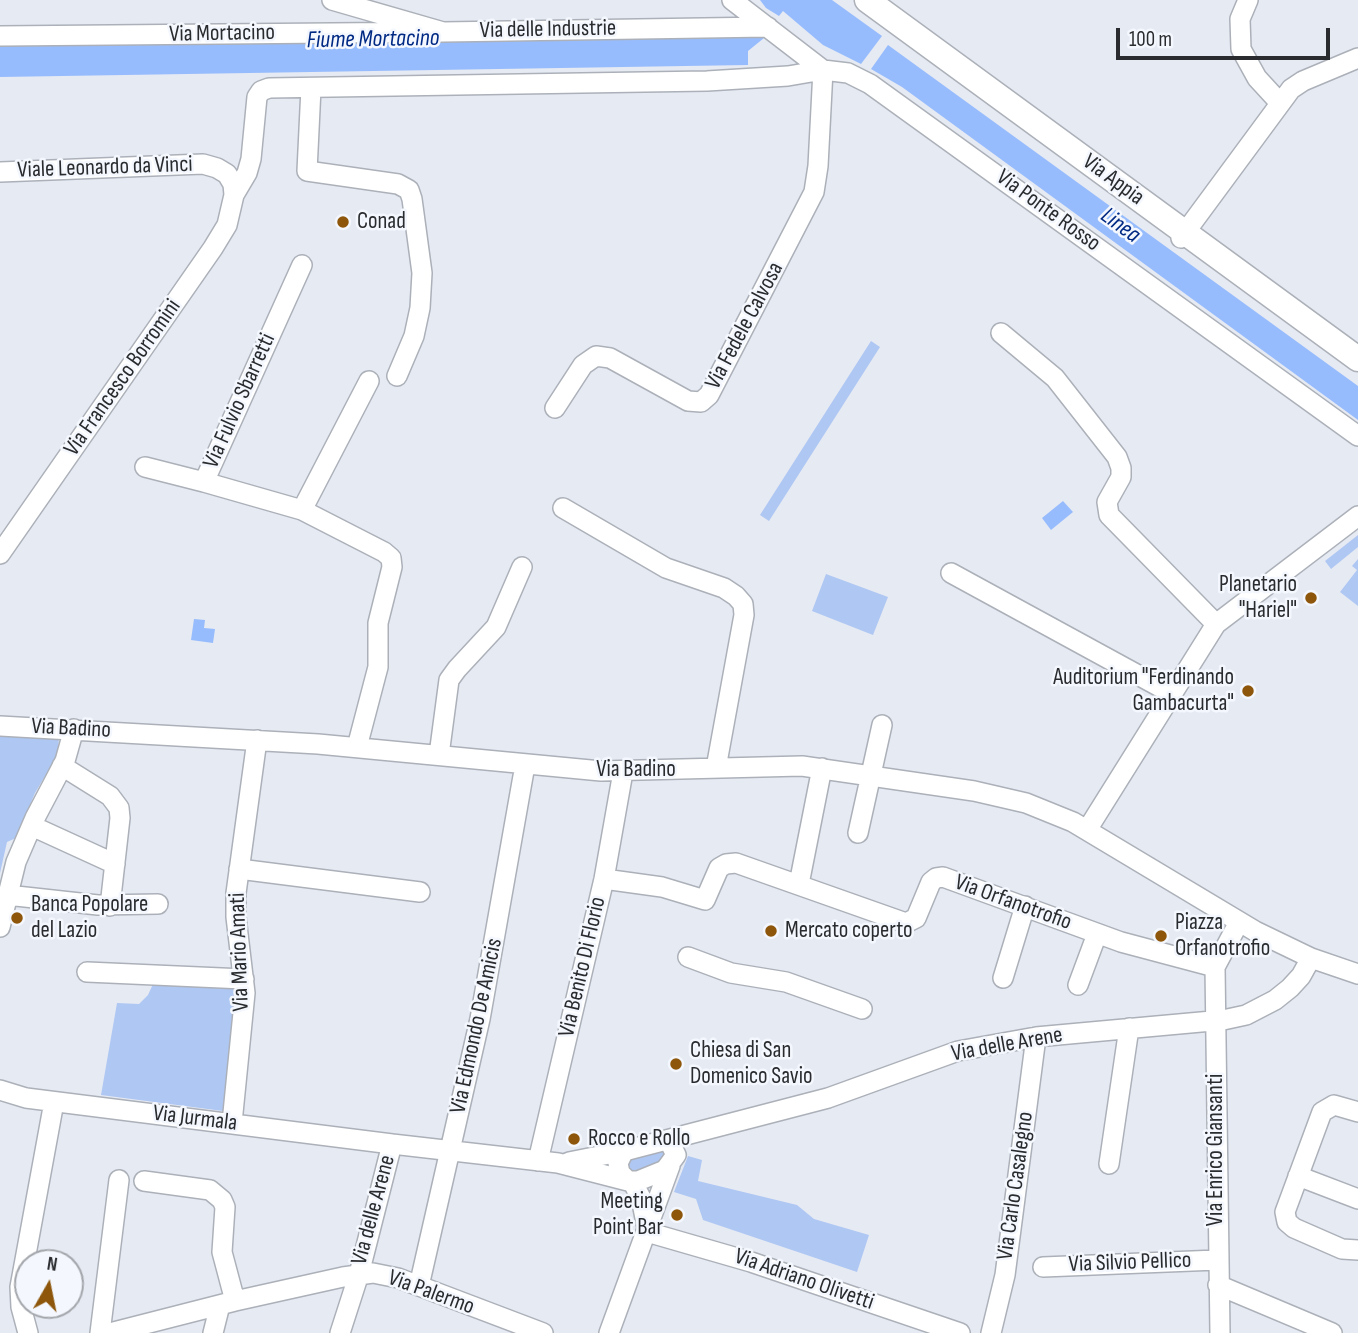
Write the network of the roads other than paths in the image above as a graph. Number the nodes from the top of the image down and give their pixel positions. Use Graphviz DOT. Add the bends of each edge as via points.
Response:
graph roads {
  1 [pos="332,0"];
  2 [pos="732,0"];
  3 [pos="867,0"];
  4 [pos="1248,0"];
  5 [pos="771,29"];
  6 [pos="443,32"];
  7 [pos="0,36"];
  8 [pos="1358,58"];
  9 [pos="821,68"];
  10 [pos="311,88"];
  11 [pos="1280,103"];
  12 [pos="0,172"];
  13 [pos="234,195"];
  14 [pos="1183,236"];
  15 [pos="302,265"];
  16 [pos="1001,334"];
  17 [pos="1358,359"];
  18 [pos="397,376"];
  19 [pos="369,381"];
  20 [pos="555,408"];
  21 [pos="1358,436"];
  22 [pos="145,467"];
  23 [pos="204,482"];
  24 [pos="563,508"];
  25 [pos="302,510"];
  26 [pos="1358,516"];
  27 [pos="0,554"];
  28 [pos="522,567"];
  29 [pos="951,573"];
  30 [pos="1216,624"];
  31 [pos="1171,693"];
  32 [pos="882,725"];
  33 [pos="0,726"];
  34 [pos="74,729"];
  35 [pos="257,740"];
  36 [pos="357,747"];
  37 [pos="439,755"];
  38 [pos="525,765"];
  39 [pos="62,766"];
  40 [pos="716,768"];
  41 [pos="822,768"];
  42 [pos="623,772"];
  43 [pos="872,776"];
  44 [pos="32,826"];
  45 [pos="1087,830"];
  46 [pos="858,833"];
  47 [pos="114,864"];
  48 [pos="239,869"];
  49 [pos="604,879"];
  50 [pos="799,884"];
  51 [pos="420,892"];
  52 [pos="7,895"];
  53 [pos="158,904"];
  54 [pos="110,906"];
  55 [pos="1025,906"];
  56 [pos="1239,922"];
  57 [pos="0,927"];
  58 [pos="1097,934"];
  59 [pos="688,957"];
  60 [pos="1311,958"];
  61 [pos="1215,967"];
  62 [pos="87,972"];
  63 [pos="1358,974"];
  64 [pos="1003,978"];
  65 [pos="244,979"];
  66 [pos="1078,985"];
  67 [pos="862,1009"];
  68 [pos="1215,1020"];
  69 [pos="1129,1028"];
  70 [pos="1036,1037"];
  71 [pos="0,1090"];
  72 [pos="54,1102"];
  73 [pos="1358,1112"];
  74 [pos="232,1123"];
  75 [pos="391,1144"];
  76 [pos="449,1152"];
  77 [pos="624,1152"];
  78 [pos="672,1154"];
  79 [pos="548,1162"];
  80 [pos="1109,1164"];
  81 [pos="1298,1176"];
  82 [pos="119,1180"];
  83 [pos="144,1181"];
  84 [pos="630,1181"];
  85 [pos="1358,1199"];
  86 [pos="647,1232"];
  87 [pos="1358,1250"];
  88 [pos="1217,1260"];
  89 [pos="1043,1267"];
  90 [pos="359,1274"];
  91 [pos="1218,1285"];
  92 [pos="419,1286"];
  93 [pos="228,1303"];
  94 [pos="531,1331"];
  95 [pos="29,1333"];
  96 [pos="100,1333"];
  97 [pos="110,1333"];
  98 [pos="213,1333"];
  99 [pos="340,1333"];
  100 [pos="609,1333"];
  101 [pos="960,1333"];
  102 [pos="991,1333"];
  103 [pos="1220,1333"];
  104 [pos="1332,1333"];
  1 -- 6 [label="street, Via delle Industrie"];
  2 -- 5 [label="street, Via Ponte Rosso"];
  3 -- 14 [label="main road, Via Appia"];
  4 -- 11 [label="street" via="1240,19 1241,49 1257,78"];
  5 -- 6 [label="street, Via delle Industrie"];
  5 -- 9 [label="street, Via Ponte Rosso"];
  6 -- 7 [label="street, Via Mortacino"];
  8 -- 11 [label="street" via="1303,81"];
  9 -- 10 [label="street" via="739,80"];
  9 -- 20 [label="street, Via Fedele Calvosa" via="814,192 709,396 701,402 688,401 601,355 587,361"];
  9 -- 21 [label="street, Via Ponte Rosso" via="848,73 870,84"];
  10 -- 13 [label="street, Via Francesco Borromini" via="269,88 258,94 251,159"];
  10 -- 18 [label="street" via="307,171 398,184 409,190 412,199 422,273 420,309"];
  11 -- 14 [label="street"];
  12 -- 13 [label="street, Viale Leonardo da Vinci" via="199,163 227,174"];
  13 -- 27 [label="street, Via Francesco Borromini" via="227,225 213,248"];
  14 -- 17 [label="main road, Via Appia"];
  15 -- 23 [label="street, Via Fulvio Sbarretti"];
  16 -- 30 [label="street" via="1055,378 1117,457 1121,477 1107,502 1109,515"];
  19 -- 25 [label="street"];
  22 -- 23 [label="street"];
  23 -- 25 [label="street, Via Fulvio Sbarretti"];
  24 -- 40 [label="street" via="672,571 724,588 743,604"];
  25 -- 36 [label="street, Via Fulvio Sbarretti" via="386,553 392,561 379,619 378,667"];
  26 -- 30 [label="street"];
  28 -- 37 [label="street" via="495,628 449,680"];
  29 -- 31 [label="street"];
  30 -- 31 [label="street"];
  31 -- 45 [label="street"];
  32 -- 43 [label="street"];
  33 -- 34 [label="street, Via Badino"];
  34 -- 35 [label="street, Via Badino"];
  34 -- 39 [label="street"];
  35 -- 36 [label="street, Via Badino"];
  35 -- 48 [label="street, Via Mario Amati"];
  36 -- 37 [label="street, Via Badino"];
  37 -- 38 [label="street, Via Badino"];
  38 -- 42 [label="street, Via Badino"];
  38 -- 76 [label="street, Via Edmondo De Amicis" via="492,960"];
  39 -- 44 [label="street"];
  39 -- 47 [label="street" via="117,803 120,818"];
  40 -- 41 [label="street, Via Badino"];
  40 -- 42 [label="street, Via Badino"];
  41 -- 43 [label="street, Via Badino"];
  41 -- 50 [label="street"];
  42 -- 49 [label="street, Via Benito Di Florio"];
  43 -- 45 [label="street, Via Badino" via="1008,798"];
  43 -- 46 [label="street"];
  44 -- 47 [label="street"];
  44 -- 52 [label="street"];
  45 -- 56 [label="street, Via Badino"];
  47 -- 54 [label="street"];
  48 -- 51 [label="street"];
  48 -- 65 [label="street, Via Mario Amati" via="235,909"];
  49 -- 50 [label="street" via="662,887 705,900 716,872 731,863"];
  49 -- 79 [label="street, Via Benito Di Florio"];
  50 -- 55 [label="street, Via Orfanotrofio" via="901,923 909,923 918,914 931,882 939,877"];
  52 -- 54 [label="street"];
  52 -- 57 [label="street"];
  53 -- 54 [label="street"];
  55 -- 58 [label="street, Via Orfanotrofio"];
  55 -- 64 [label="street"];
  56 -- 60 [label="street, Via Badino"];
  56 -- 61 [label="street"];
  58 -- 61 [label="street, Via Orfanotrofio"];
  58 -- 66 [label="street"];
  59 -- 67 [label="street" via="731,973 786,982"];
  60 -- 63 [label="street, Via Badino"];
  60 -- 68 [label="street, Via delle Arene" via="1294,984 1275,1000 1246,1014"];
  61 -- 68 [label="street, Via Enrico Giansanti"];
  62 -- 65 [label="street"];
  65 -- 74 [label="street, Via Mario Amati"];
  68 -- 69 [label="street, Via delle Arene"];
  68 -- 88 [label="street, Via Enrico Giansanti"];
  69 -- 70 [label="street, Via delle Arene"];
  69 -- 80 [label="street"];
  70 -- 78 [label="street, Via delle Arene" via="948,1054 828,1098 690,1135"];
  70 -- 102 [label="street, Via Carlo Casalegno" via="1005,1275"];
  71 -- 72 [label="street, Via Jurmala"];
  72 -- 74 [label="street, Via Jurmala"];
  72 -- 95 [label="street" via="20,1287"];
  73 -- 81 [label="street" via="1339,1105 1325,1109"];
  74 -- 75 [label="street, Via Jurmala"];
  75 -- 76 [label="street, Via delle Arene"];
  75 -- 90 [label="street, Via delle Arene"];
  76 -- 79 [label="street, Via delle Arene"];
  76 -- 92 [label="street, Via Edmondo De Amicis"];
  77 -- 78 [label="street"];
  77 -- 79 [label="street"];
  77 -- 84 [label="street" via="619,1170"];
  78 -- 84 [label="street" via="655,1176"];
  78 -- 86 [label="street"];
  79 -- 84 [label="street"];
  81 -- 85 [label="street"];
  81 -- 87 [label="street" via="1285,1209 1287,1222 1342,1248"];
  82 -- 96 [label="street"];
  83 -- 93 [label="street" via="210,1190 222,1200"];
  84 -- 86 [label="street" via="644,1208"];
  86 -- 100 [label="street"];
  86 -- 101 [label="street, Via Adriano Olivetti"];
  88 -- 89 [label="street, Via Silvio Pellico"];
  88 -- 91 [label="street, Via Enrico Giansanti"];
  90 -- 92 [label="street, Via Palermo" via="385,1274"];
  90 -- 93 [label="street, Via delle Arene"];
  90 -- 99 [label="street"];
  91 -- 103 [label="street, Via Enrico Giansanti"];
  91 -- 104 [label="street"];
  92 -- 94 [label="street, Via Palermo"];
  93 -- 97 [label="street, Via delle Arene"];
  93 -- 98 [label="street"];
}
